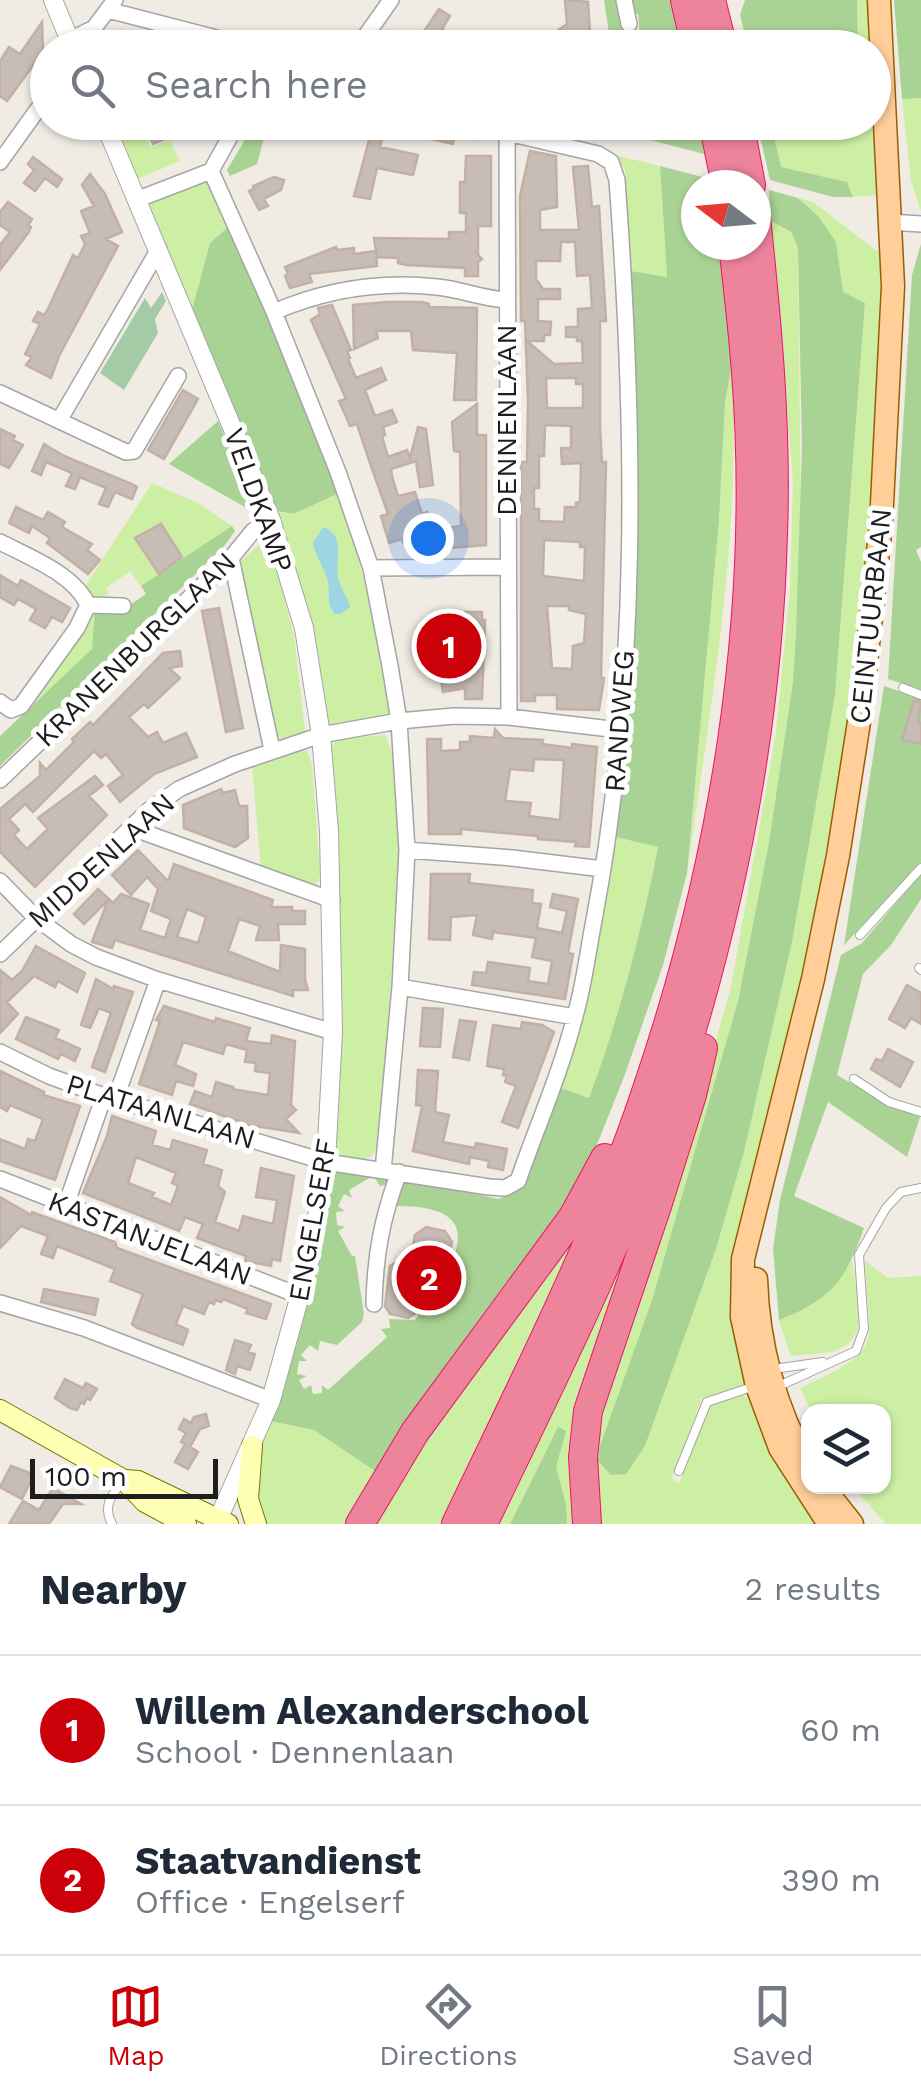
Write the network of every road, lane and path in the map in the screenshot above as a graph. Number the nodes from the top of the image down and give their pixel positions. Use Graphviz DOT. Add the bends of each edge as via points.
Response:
graph roads {
  1 [pos="54,0"];
  2 [pos="391,0"];
  3 [pos="624,0"];
  4 [pos="685,0"];
  5 [pos="711,0"];
  6 [pos="879,0"];
  7 [pos="112,5"];
  8 [pos="629,24"];
  9 [pos="66,30"];
  10 [pos="91,30"];
  11 [pos="195,30"];
  12 [pos="370,30"];
  13 [pos="692,30"];
  14 [pos="718,30"];
  15 [pos="880,30"];
  16 [pos="30,121"];
  17 [pos="111,140"];
  18 [pos="228,140"];
  19 [pos="507,140"];
  20 [pos="549,140"];
  21 [pos="725,140"];
  22 [pos="736,140"];
  23 [pos="886,140"];
  24 [pos="733,154"];
  25 [pos="0,162"];
  26 [pos="729,170"];
  27 [pos="742,170"];
  28 [pos="210,171"];
  29 [pos="136,200"];
  30 [pos="890,222"];
  31 [pos="921,224"];
  32 [pos="159,249"];
  33 [pos="735,260"];
  34 [pos="760,260"];
  35 [pos="507,300"];
  36 [pos="274,312"];
  37 [pos="178,376"];
  38 [pos="0,392"];
  39 [pos="60,419"];
  40 [pos="272,520"];
  41 [pos="0,542"];
  42 [pos="230,558"];
  43 [pos="506,567"];
  44 [pos="371,568"];
  45 [pos="88,605"];
  46 [pos="123,606"];
  47 [pos="903,688"];
  48 [pos="921,695"];
  49 [pos="0,702"];
  50 [pos="509,718"];
  51 [pos="399,721"];
  52 [pos="619,730"];
  53 [pos="321,735"];
  54 [pos="272,750"];
  55 [pos="0,780"];
  56 [pos="132,828"];
  57 [pos="407,850"];
  58 [pos="921,868"];
  59 [pos="604,870"];
  60 [pos="0,881"];
  61 [pos="332,900"];
  62 [pos="36,918"];
  63 [pos="719,932"];
  64 [pos="860,936"];
  65 [pos="0,954"];
  66 [pos="686,963"];
  67 [pos="158,980"];
  68 [pos="400,987"];
  69 [pos="575,1017"];
  70 [pos="333,1032"];
  71 [pos="0,1052"];
  72 [pos="854,1080"];
  73 [pos="110,1098"];
  74 [pos="921,1112"];
  75 [pos="326,1162"];
  76 [pos="391,1171"];
  77 [pos="0,1179"];
  78 [pos="921,1188"];
  79 [pos="66,1205"];
  80 [pos="300,1296"];
  81 [pos="0,1303"];
  82 [pos="374,1304"];
  83 [pos="828,1362"];
  84 [pos="767,1381"];
  85 [pos="270,1400"];
  86 [pos="0,1410"];
  87 [pos="252,1446"];
  88 [pos="801,1450"];
  89 [pos="679,1471"];
  90 [pos="124,1480"];
  91 [pos="828,1494"];
  92 [pos="221,1522"];
  93 [pos="112,1524"];
  94 [pos="186,1524"];
  95 [pos="256,1524"];
  96 [pos="360,1524"];
  97 [pos="456,1524"];
  98 [pos="484,1524"];
  99 [pos="587,1524"];
  100 [pos="829,1524"];
  101 [pos="852,1524"];
  1 -- 9 [label="street"];
  2 -- 12 [label="street"];
  3 -- 8 [label="street"];
  4 -- 13 [label="highway"];
  5 -- 14 [label="highway"];
  6 -- 15 [label="main road, CEINTUURBAAN"];
  7 -- 10 [label="street"];
  7 -- 11 [label="street"];
  16 -- 25 [label="street"];
  17 -- 29 [label="street, VELDKAMP"];
  18 -- 28 [label="street"];
  19 -- 35 [label="street, DENNENLAAN"];
  20 -- 52 [label="street, RANDWEG" via="598,154 611,162 617,180 628,460"];
  21 -- 24 [label="highway"];
  22 -- 24 [label="highway"];
  23 -- 30 [label="main road, CEINTUURBAAN"];
  24 -- 26 [label="highway"];
  24 -- 27 [label="highway"];
  28 -- 29 [label="street"];
  28 -- 36 [label="street"];
  29 -- 32 [label="street, VELDKAMP"];
  30 -- 31 [label="street"];
  30 -- 84 [label="main road, CEINTUURBAAN" via="889,414 861,709 813,980 744,1250 742,1317"];
  32 -- 39 [label="street"];
  32 -- 40 [label="street, VELDKAMP"];
  33 -- 66 [label="highway" via="747,375 745,606 722,796"];
  34 -- 63 [label="highway" via="773,419 771,590 760,713"];
  35 -- 36 [label="street" via="383,286"];
  35 -- 43 [label="street, DENNENLAAN"];
  36 -- 44 [label="street"];
  37 -- 39 [label="street" via="134,451"];
  38 -- 39 [label="street"];
  40 -- 42 [label="street, KRANENBURGLAAN" via="252,531"];
  40 -- 53 [label="street, VELDKAMP" via="304,628"];
  41 -- 45 [label="street" via="81,591"];
  42 -- 54 [label="street, VELDKAMP"];
  42 -- 55 [label="street, KRANENBURGLAAN"];
  43 -- 44 [label="street"];
  43 -- 50 [label="street, DENNENLAAN"];
  44 -- 51 [label="street"];
  45 -- 46 [label="street"];
  45 -- 49 [label="street" via="21,706 12,710"];
  47 -- 48 [label="lane"];
  50 -- 51 [label="street, MIDDENLAAN"];
  50 -- 52 [label="street, MIDDENLAAN"];
  51 -- 53 [label="street, MIDDENLAAN"];
  51 -- 57 [label="street"];
  52 -- 59 [label="street, RANDWEG"];
  53 -- 54 [label="street, MIDDENLAAN"];
  53 -- 61 [label="street, VELDKAMP"];
  54 -- 56 [label="street, MIDDENLAAN" via="179,789"];
  56 -- 61 [label="street"];
  56 -- 62 [label="street, MIDDENLAAN"];
  57 -- 59 [label="street"];
  57 -- 68 [label="street"];
  58 -- 64 [label="lane"];
  59 -- 69 [label="street, RANDWEG"];
  60 -- 62 [label="street"];
  61 -- 70 [label="street, ENGELSERF"];
  62 -- 65 [label="street, MIDDENLAAN"];
  62 -- 67 [label="street" via="96,957"];
  63 -- 98 [label="highway" via="636,1190"];
  63 -- 99 [label="highway" via="692,1095 588,1410"];
  66 -- 96 [label="highway" via="609,1150 573,1217 425,1417"];
  66 -- 97 [label="highway" via="612,1184"];
  67 -- 70 [label="street"];
  67 -- 73 [label="street"];
  68 -- 69 [label="street"];
  68 -- 76 [label="street"];
  69 -- 76 [label="street, RANDWEG" via="518,1180 489,1188"];
  70 -- 75 [label="street, ENGELSERF"];
  71 -- 73 [label="street, PLATAANLAAN"];
  72 -- 74 [label="lane"];
  73 -- 75 [label="street, PLATAANLAAN"];
  73 -- 79 [label="street"];
  75 -- 76 [label="street, RANDWEG"];
  75 -- 80 [label="street, ENGELSERF"];
  76 -- 82 [label="street"];
  77 -- 79 [label="street, KASTANJELAAN"];
  78 -- 83 [label="lane" via="902,1192 864,1244 862,1341 856,1351"];
  79 -- 80 [label="street, KASTANJELAAN"];
  80 -- 85 [label="street, ENGELSERF"];
  81 -- 85 [label="street"];
  83 -- 84 [label="lane"];
  83 -- 84 [label="lane"];
  84 -- 88 [label="main road, CEINTUURBAAN"];
  84 -- 89 [label="lane" via="707,1402"];
  84 -- 100 [label="main road, CEINTUURBAAN" via="780,1448"];
  85 -- 87 [label="street, ENGELSERF"];
  86 -- 90 [label="main road"];
  87 -- 92 [label="street, ENGELSERF"];
  87 -- 95 [label="main road" via="248,1498"];
  90 -- 92 [label="main road"];
  90 -- 93 [label="lane" via="108,1504"];
  90 -- 94 [label="main road" via="145,1502"];
  91 -- 101 [label="main road"];
}
